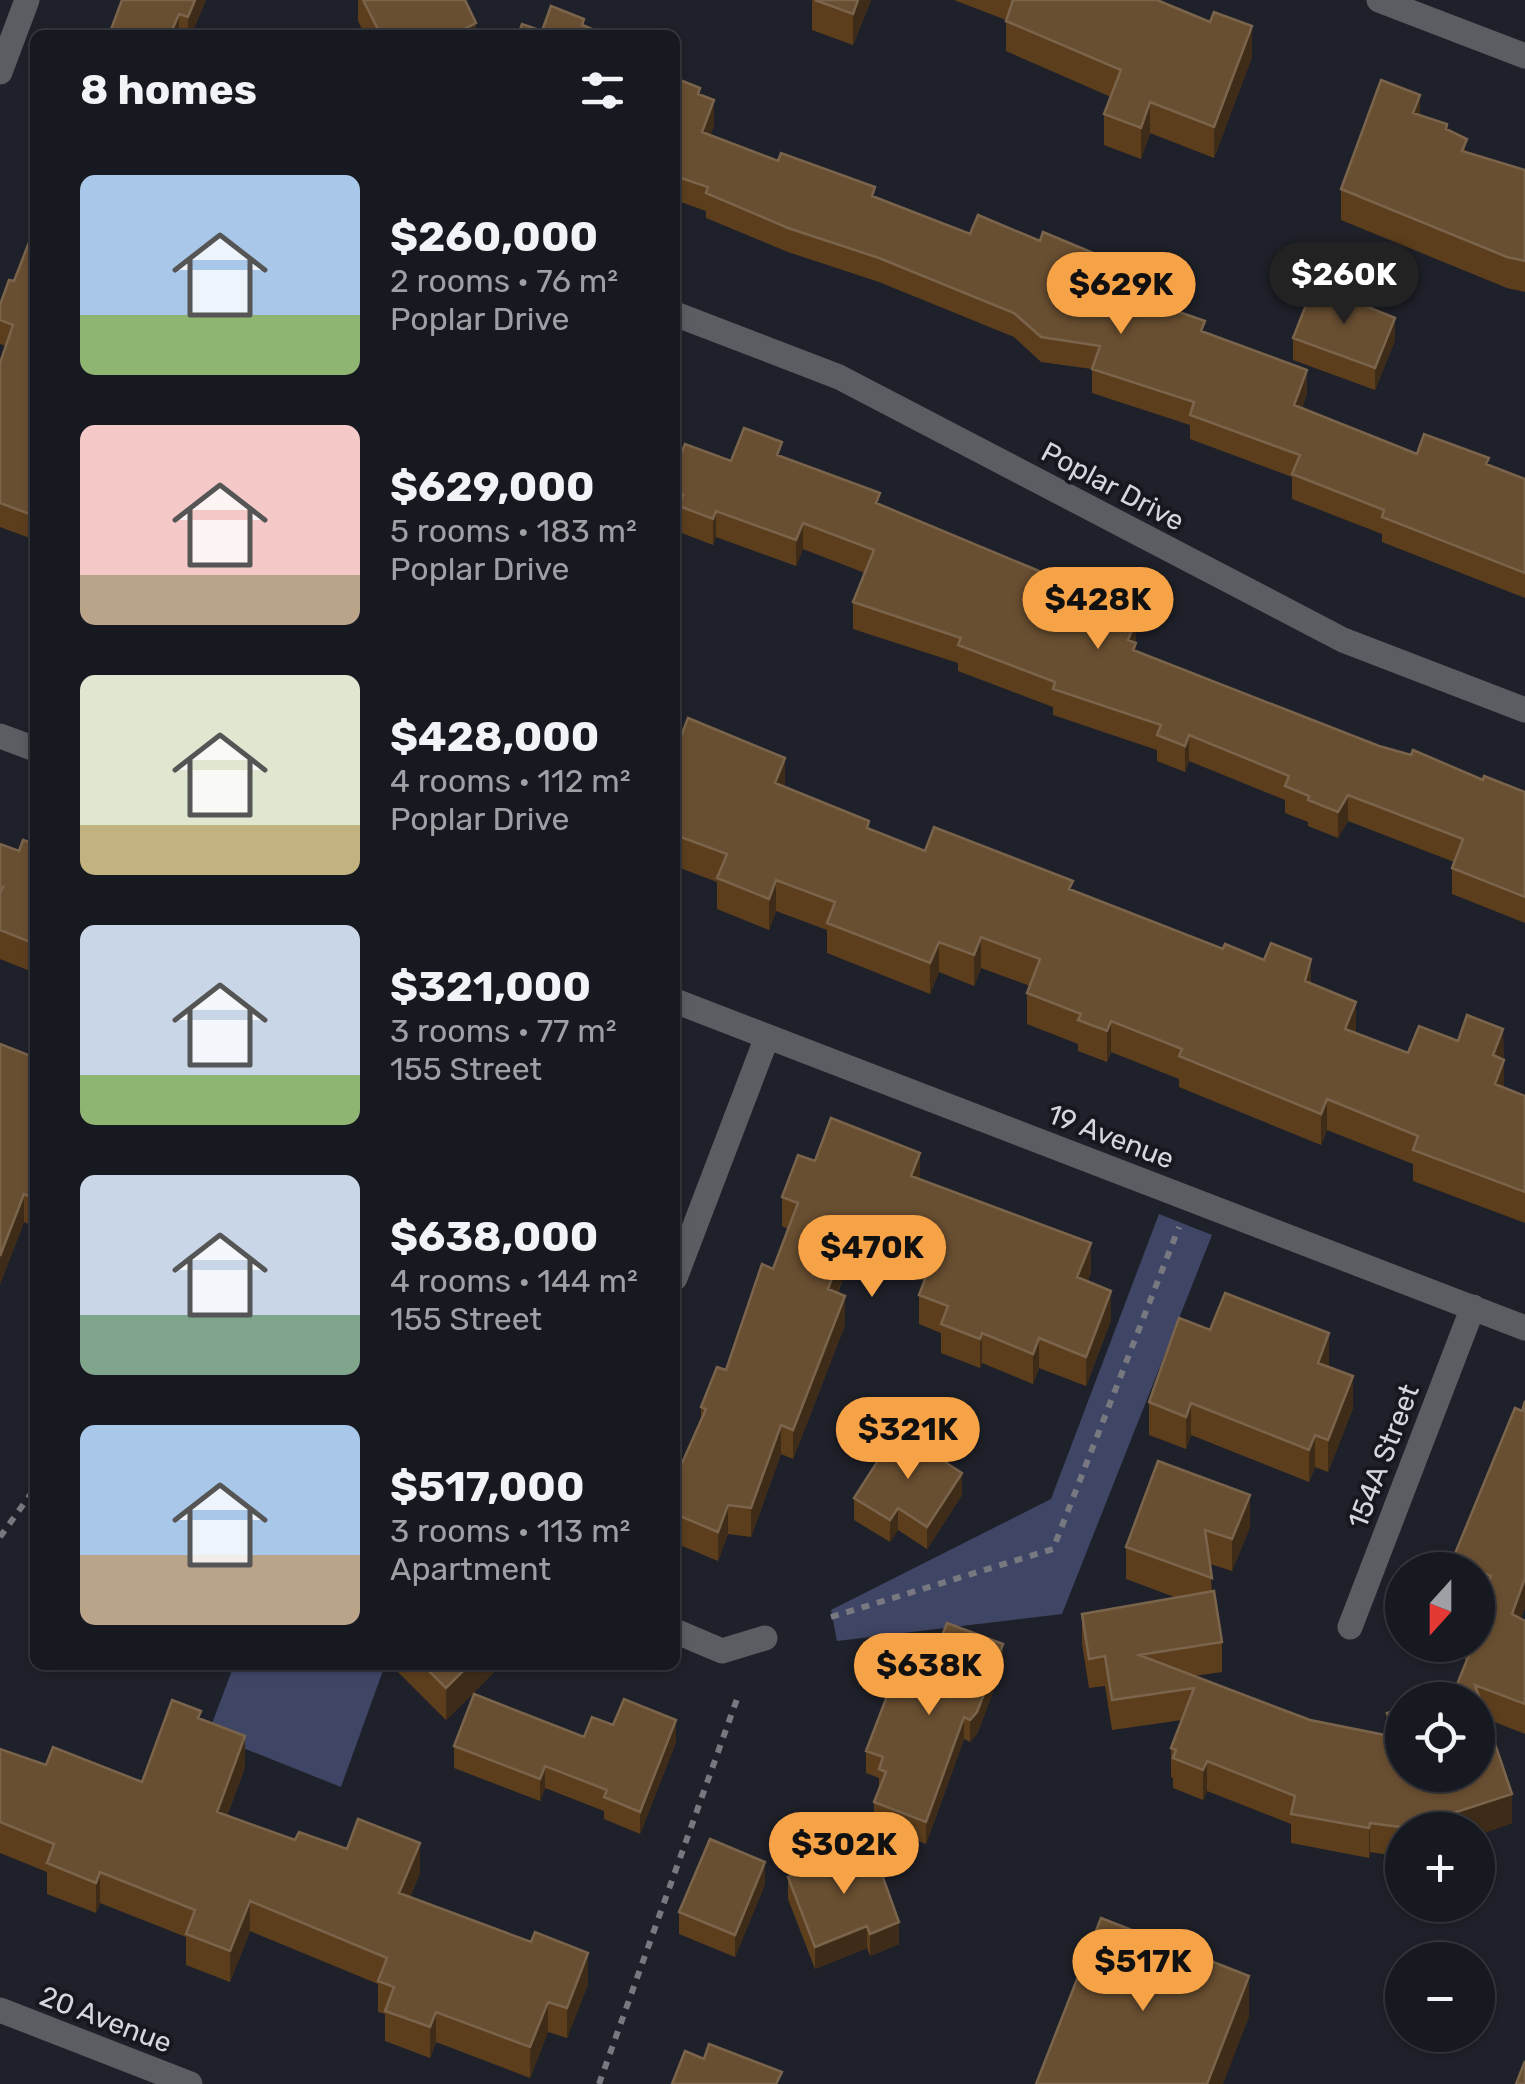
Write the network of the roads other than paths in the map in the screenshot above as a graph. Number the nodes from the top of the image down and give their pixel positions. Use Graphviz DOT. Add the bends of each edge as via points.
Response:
graph roads {
  1 [pos="27,0"];
  2 [pos="1379,0"];
  3 [pos="5,42"];
  4 [pos="1525,56"];
  5 [pos="0,72"];
  6 [pos="680,316"];
  7 [pos="1525,710"];
  8 [pos="0,736"];
  9 [pos="30,748"];
  10 [pos="680,1003"];
  11 [pos="767,1037"];
  12 [pos="680,1265"];
  13 [pos="1473,1308"];
  14 [pos="1525,1328"];
  15 [pos="1350,1627"];
  16 [pos="680,1633"];
  17 [pos="765,1638"];
  18 [pos="0,2010"];
  19 [pos="190,2084"];
  1 -- 3 [label="street"];
  2 -- 4 [label="street"];
  3 -- 5 [label="street"];
  6 -- 7 [label="street, Poplar Drive" via="839,377 1343,640"];
  8 -- 9 [label="street"];
  10 -- 11 [label="street, 19 Avenue"];
  11 -- 12 [label="street"];
  11 -- 13 [label="street, 19 Avenue"];
  13 -- 14 [label="street, 19 Avenue"];
  13 -- 15 [label="street, 154A Street"];
  16 -- 17 [label="street" via="722,1651"];
  18 -- 19 [label="street, 20 Avenue"];
}
